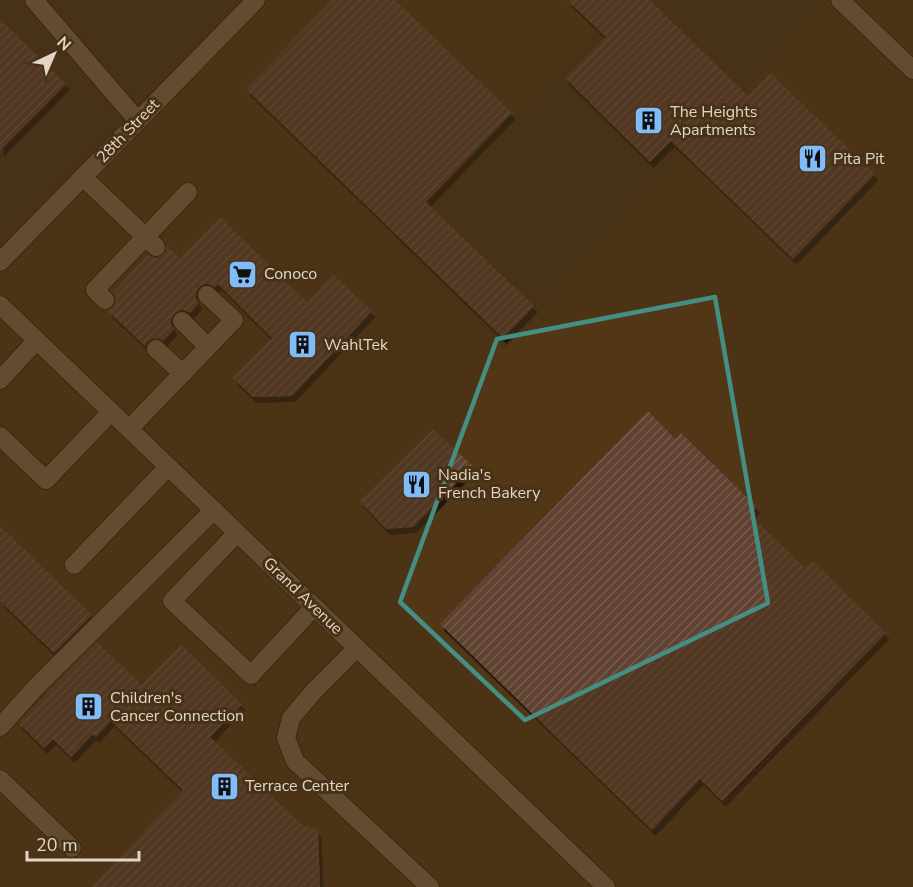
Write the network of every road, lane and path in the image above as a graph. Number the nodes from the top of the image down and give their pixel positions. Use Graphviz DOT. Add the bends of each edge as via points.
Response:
graph roads {
  1 [pos="34,0"];
  2 [pos="256,0"];
  3 [pos="840,0"];
  4 [pos="913,70"];
  5 [pos="138,121"];
  6 [pos="83,177"];
  7 [pos="188,192"];
  8 [pos="150,242"];
  9 [pos="0,262"];
  10 [pos="207,295"];
  11 [pos="105,300"];
  12 [pos="0,305"];
  13 [pos="182,321"];
  14 [pos="36,341"];
  15 [pos="208,347"];
  16 [pos="156,349"];
  17 [pos="183,374"];
  18 [pos="0,380"];
  19 [pos="111,412"];
  20 [pos="129,429"];
  21 [pos="0,436"];
  22 [pos="168,467"];
  23 [pos="214,510"];
  24 [pos="237,533"];
  25 [pos="74,565"];
  26 [pos="314,607"];
  27 [pos="357,648"];
  28 [pos="0,726"];
  29 [pos="0,779"];
  30 [pos="72,848"];
  31 [pos="430,887"];
  32 [pos="606,887"];
  1 -- 5 [label="main road"];
  2 -- 5 [label="main road, 28th Street"];
  3 -- 4 [label="main road"];
  5 -- 6 [label="main road, 28th Street"];
  6 -- 8 [label="main road"];
  6 -- 9 [label="main road, 28th Street"];
  7 -- 8 [label="main road"];
  8 -- 11 [label="main road" via="127,267 95,290"];
  10 -- 15 [label="main road" via="234,320"];
  12 -- 14 [label="main road, Grand Avenue"];
  13 -- 15 [label="main road"];
  14 -- 18 [label="main road"];
  14 -- 19 [label="main road, Grand Avenue"];
  15 -- 17 [label="main road"];
  16 -- 17 [label="main road"];
  17 -- 20 [label="main road"];
  19 -- 20 [label="main road, Grand Avenue"];
  19 -- 21 [label="main road" via="46,480"];
  20 -- 22 [label="main road, Grand Avenue"];
  22 -- 23 [label="main road, Grand Avenue"];
  22 -- 25 [label="main road"];
  23 -- 24 [label="main road, Grand Avenue"];
  23 -- 28 [label="main road"];
  24 -- 26 [label="main road, Grand Avenue"];
  24 -- 26 [label="main road" via="172,601 251,675"];
  26 -- 27 [label="main road, Grand Avenue"];
  27 -- 31 [label="main road" via="291,718 286,738 295,761"];
  27 -- 32 [label="main road, Grand Avenue"];
  29 -- 30 [label="main road"];
}
